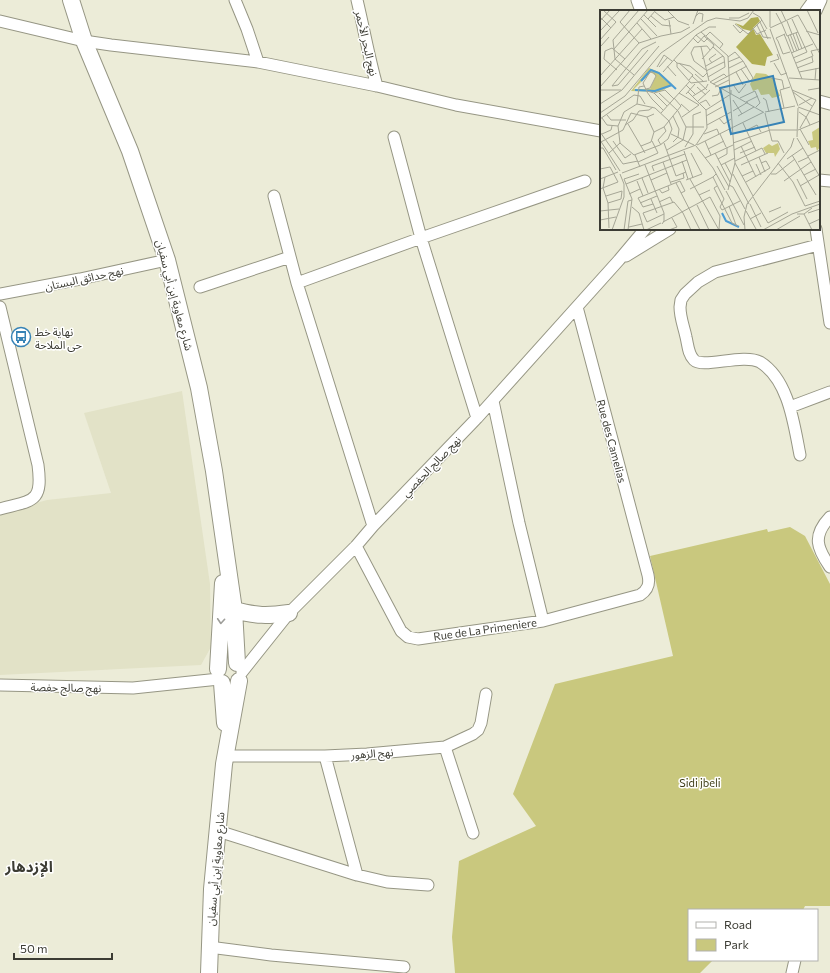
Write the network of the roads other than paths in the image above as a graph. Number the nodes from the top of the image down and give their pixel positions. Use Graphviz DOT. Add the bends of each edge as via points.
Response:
graph roads {
  1 [pos="72,0"];
  2 [pos="235,0"];
  3 [pos="357,0"];
  4 [pos="637,0"];
  5 [pos="816,3"];
  6 [pos="641,10"];
  7 [pos="807,10"];
  8 [pos="0,21"];
  9 [pos="84,41"];
  10 [pos="258,62"];
  11 [pos="377,86"];
  12 [pos="820,101"];
  13 [pos="830,104"];
  14 [pos="600,131"];
  15 [pos="394,137"];
  16 [pos="820,180"];
  17 [pos="585,181"];
  18 [pos="830,181"];
  19 [pos="274,196"];
  20 [pos="644,230"];
  21 [pos="668,230"];
  22 [pos="816,230"];
  23 [pos="421,238"];
  24 [pos="818,245"];
  25 [pos="290,257"];
  26 [pos="167,260"];
  27 [pos="619,260"];
  28 [pos="297,283"];
  29 [pos="200,287"];
  30 [pos="0,294"];
  31 [pos="0,307"];
  32 [pos="577,307"];
  33 [pos="830,323"];
  34 [pos="830,392"];
  35 [pos="493,401"];
  36 [pos="790,407"];
  37 [pos="477,418"];
  38 [pos="800,455"];
  39 [pos="0,510"];
  40 [pos="830,517"];
  41 [pos="373,526"];
  42 [pos="356,546"];
  43 [pos="225,554"];
  44 [pos="830,567"];
  45 [pos="648,575"];
  46 [pos="234,610"];
  47 [pos="290,613"];
  48 [pos="543,621"];
  49 [pos="239,672"];
  50 [pos="220,677"];
  51 [pos="0,685"];
  52 [pos="486,694"];
  53 [pos="445,747"];
  54 [pos="325,756"];
  55 [pos="225,760"];
  56 [pos="218,831"];
  57 [pos="473,833"];
  58 [pos="357,876"];
  59 [pos="428,885"];
  60 [pos="210,947"];
  61 [pos="795,961"];
  62 [pos="404,968"];
  63 [pos="209,973"];
  64 [pos="792,973"];
  1 -- 9 [label="main road, شارع معاوية إبن أبي سفيان"];
  2 -- 10 [label="street"];
  3 -- 11 [label="street, نهج البحر الأحمر"];
  4 -- 6 [label="street"];
  5 -- 7 [label="street"];
  8 -- 9 [label="street"];
  9 -- 10 [label="street"];
  9 -- 26 [label="main road, شارع معاوية إبن أبي سفيان" via="130,151"];
  10 -- 11 [label="street"];
  11 -- 14 [label="street" via="456,105"];
  12 -- 13 [label="street"];
  15 -- 23 [label="street"];
  16 -- 18 [label="street"];
  17 -- 23 [label="street"];
  19 -- 25 [label="street"];
  20 -- 27 [label="street, نهج صالح الحفصي"];
  21 -- 27 [label="street, نهج صالح الحفصي"];
  22 -- 24 [label="street"];
  23 -- 28 [label="street"];
  23 -- 37 [label="street"];
  24 -- 33 [label="street"];
  24 -- 36 [label="street" via="715,272 698,282 681,300 682,319 694,360 704,363 749,359 760,363 773,374"];
  25 -- 28 [label="street"];
  25 -- 29 [label="street"];
  26 -- 30 [label="street, نهج حدائق البستان"];
  26 -- 43 [label="main road, شارع معاوية إبن أبي سفيان" via="199,388"];
  27 -- 32 [label="street, نهج صالح الحفصي"];
  28 -- 41 [label="street"];
  31 -- 39 [label="street" via="40,480 39,492 31,500"];
  32 -- 35 [label="street, نهج صالح الحفصي"];
  32 -- 45 [label="street, Rue des Camelias"];
  34 -- 36 [label="street"];
  35 -- 37 [label="street, نهج صالح الحفصي"];
  35 -- 48 [label="street"];
  36 -- 38 [label="street"];
  37 -- 41 [label="street, نهج صالح الحفصي"];
  40 -- 44 [label="street" via="820,530 817,540"];
  41 -- 42 [label="street, نهج صالح الحفصي"];
  42 -- 47 [label="street, نهج صالح الحفصي"];
  42 -- 48 [label="street, Rue de La Primeniere" via="401,631 408,637 418,639"];
  43 -- 46 [label="main road, شارع معاوية إبن أبي سفيان"];
  43 -- 50 [label="main road, شارع معاوية إبن أبي سفيان, one-way"];
  45 -- 48 [label="street, Rue de La Primeniere" via="648,586 640,595"];
  46 -- 47 [label="main road" via="257,616"];
  46 -- 49 [label="main road, شارع معاوية إبن أبي سفيان"];
  47 -- 49 [label="street, نهج صالح الحفصي"];
  49 -- 50 [label="main road" via="231,685"];
  49 -- 50 [label="main road" via="233,661 224,662"];
  49 -- 55 [label="main road, شارع معاوية إبن أبي سفيان"];
  50 -- 51 [label="street, نهج صالح حفصة" via="133,688"];
  50 -- 55 [label="main road, شارع معاوية إبن أبي سفيان" via="225,711"];
  52 -- 53 [label="street, نهج الزهور" via="478,730"];
  53 -- 54 [label="street, نهج الزهور"];
  53 -- 57 [label="street"];
  54 -- 55 [label="street, نهج الزهور"];
  54 -- 58 [label="street"];
  55 -- 56 [label="main road, شارع معاوية إبن أبي سفيان"];
  56 -- 58 [label="street"];
  56 -- 60 [label="main road, شارع معاوية إبن أبي سفيان"];
  58 -- 59 [label="street" via="387,882"];
  60 -- 62 [label="street"];
  60 -- 63 [label="main road, شارع معاوية إبن أبي سفيان"];
  61 -- 64 [label="street"];
}
